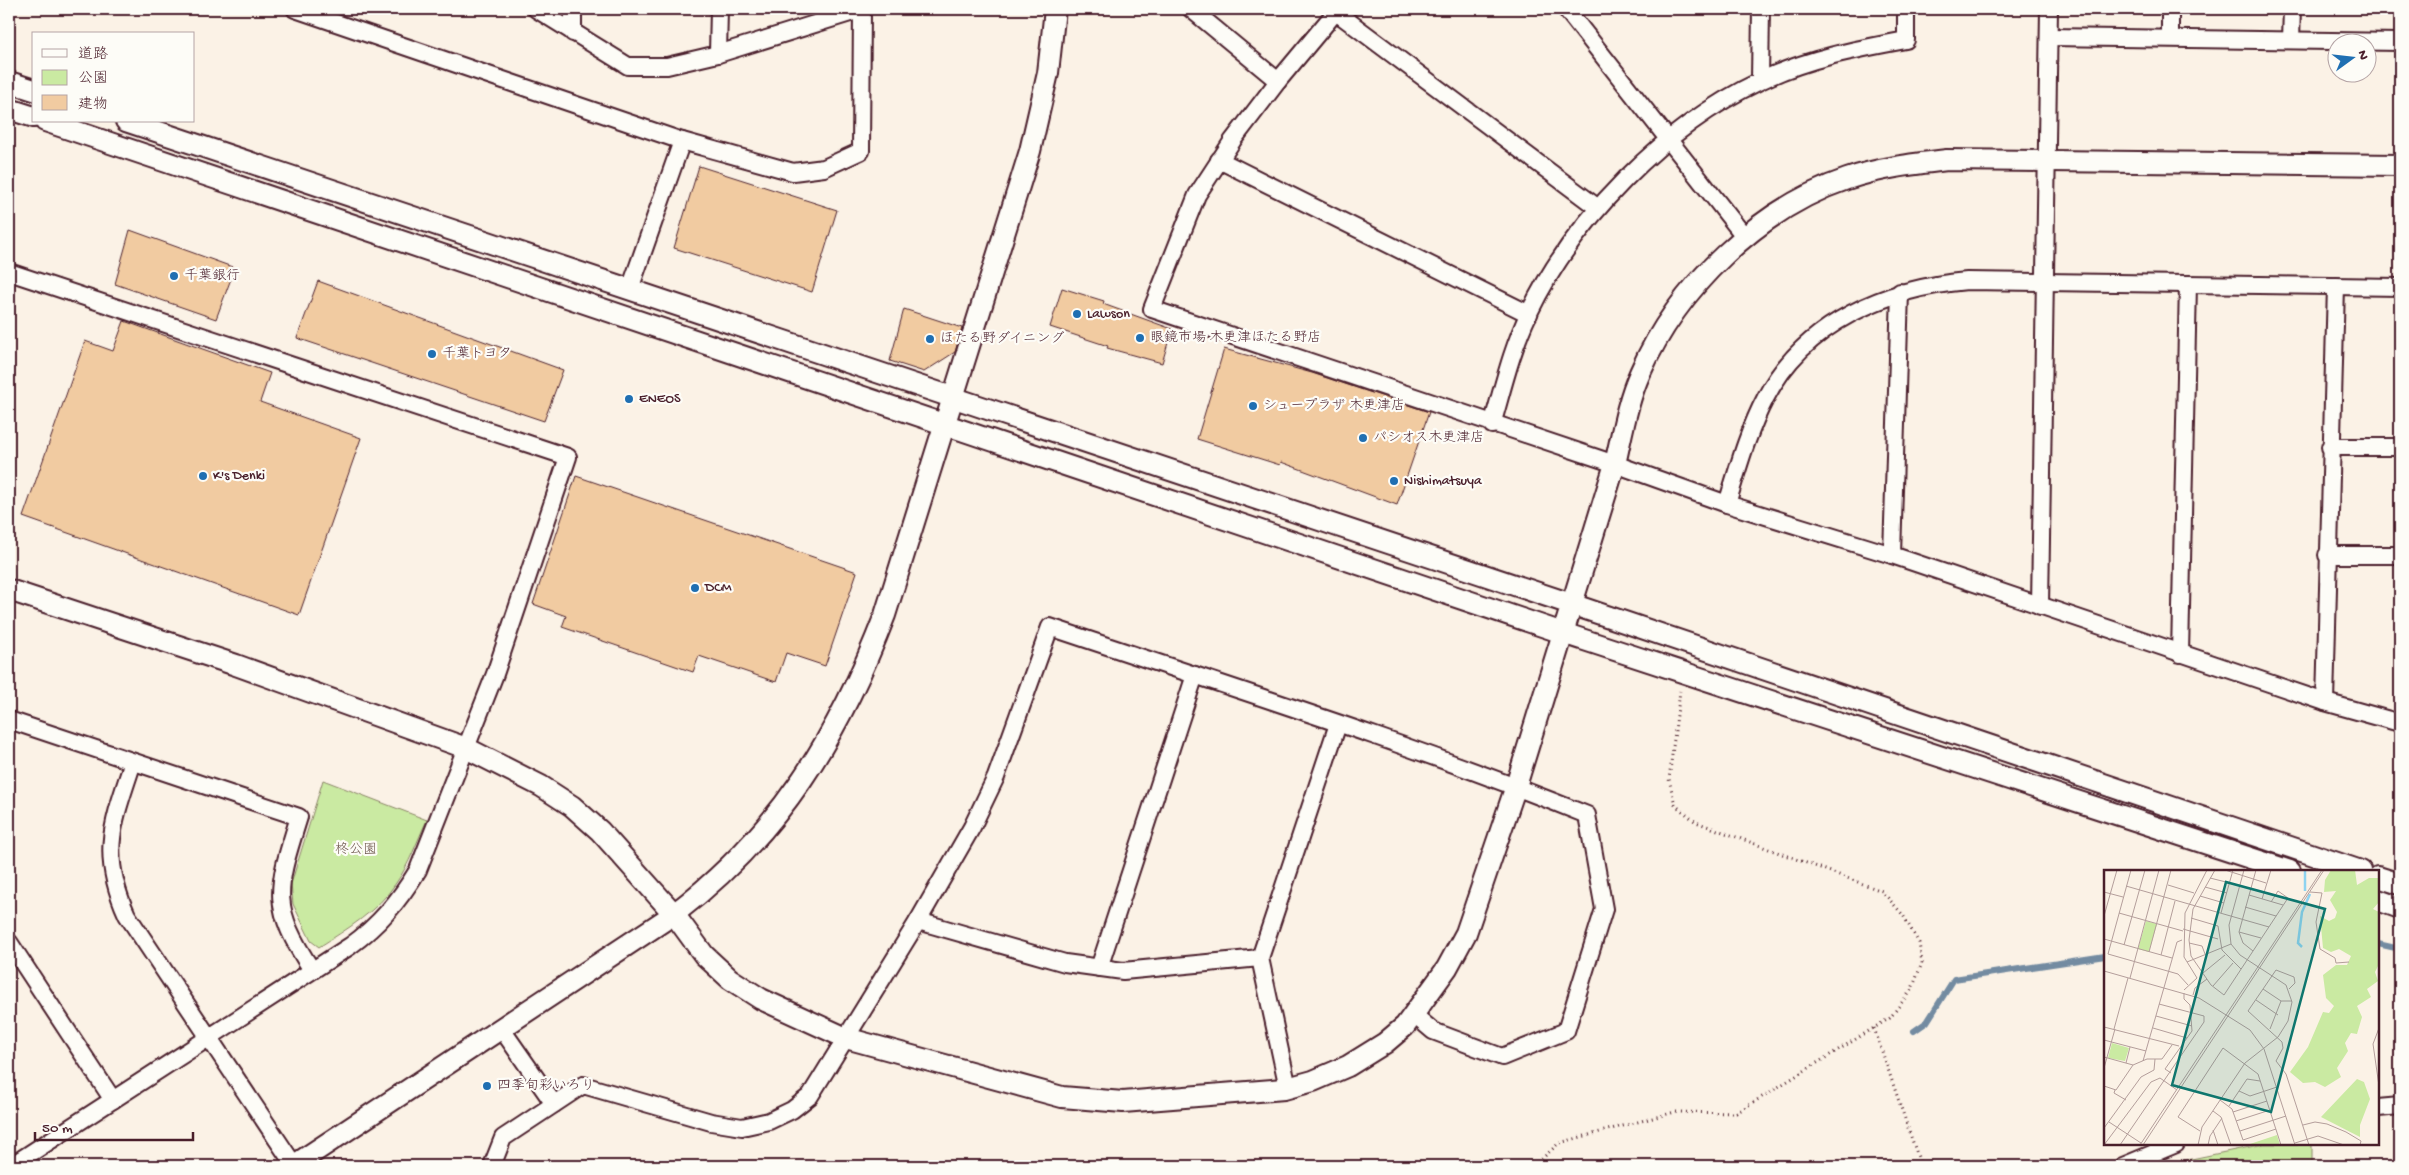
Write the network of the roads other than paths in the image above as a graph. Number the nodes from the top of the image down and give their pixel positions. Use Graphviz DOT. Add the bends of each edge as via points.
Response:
graph roads {
  1 [pos="295,9"];
  2 [pos="536,9"];
  3 [pos="573,9"];
  4 [pos="719,9"];
  5 [pos="862,9"];
  6 [pos="1055,9"];
  7 [pos="1191,9"];
  8 [pos="1566,9"];
  9 [pos="1761,9"];
  10 [pos="1906,9"];
  11 [pos="2050,9"];
  12 [pos="2170,9"];
  13 [pos="2292,9"];
  14 [pos="1337,10"];
  15 [pos="573,33"];
  16 [pos="2049,36"];
  17 [pos="2170,38"];
  18 [pos="2291,40"];
  19 [pos="2400,42"];
  20 [pos="718,54"];
  21 [pos="1760,80"];
  22 [pos="1278,81"];
  23 [pos="9,82"];
  24 [pos="32,89"];
  25 [pos="9,109"];
  26 [pos="32,116"];
  27 [pos="48,122"];
  28 [pos="129,122"];
  29 [pos="682,141"];
  30 [pos="1669,141"];
  31 [pos="1218,160"];
  32 [pos="2047,161"];
  33 [pos="2400,165"];
  34 [pos="1598,208"];
  35 [pos="1745,237"];
  36 [pos="9,272"];
  37 [pos="2045,283"];
  38 [pos="2188,284"];
  39 [pos="2336,286"];
  40 [pos="2400,287"];
  41 [pos="630,289"];
  42 [pos="1900,292"];
  43 [pos="1529,314"];
  44 [pos="953,397"];
  45 [pos="1492,425"];
  46 [pos="943,426"];
  47 [pos="2330,447"];
  48 [pos="2400,447"];
  49 [pos="1615,464"];
  50 [pos="1727,504"];
  51 [pos="1892,555"];
  52 [pos="2328,555"];
  53 [pos="2400,555"];
  54 [pos="9,590"];
  55 [pos="1571,604"];
  56 [pos="2040,606"];
  57 [pos="1563,633"];
  58 [pos="2180,654"];
  59 [pos="1195,676"];
  60 [pos="2325,702"];
  61 [pos="9,720"];
  62 [pos="2400,723"];
  63 [pos="1338,724"];
  64 [pos="466,748"];
  65 [pos="133,762"];
  66 [pos="1516,786"];
  67 [pos="2287,870"];
  68 [pos="2358,870"];
  69 [pos="2379,877"];
  70 [pos="2400,884"];
  71 [pos="2379,900"];
  72 [pos="2400,908"];
  73 [pos="674,914"];
  74 [pos="918,921"];
  75 [pos="9,942"];
  76 [pos="1260,958"];
  77 [pos="1099,968"];
  78 [pos="312,970"];
  79 [pos="1413,1014"];
  80 [pos="501,1028"];
  81 [pos="210,1037"];
  82 [pos="846,1038"];
  83 [pos="1288,1088"];
  84 [pos="113,1100"];
  85 [pos="554,1104"];
  86 [pos="2400,1106"];
  87 [pos="2379,1108"];
  88 [pos="2174,1145"];
  89 [pos="12,1161"];
  90 [pos="293,1166"];
  91 [pos="492,1166"];
  92 [pos="2123,1166"];
  1 -- 29 [label="street"];
  2 -- 15 [label="street"];
  3 -- 15 [label="street"];
  4 -- 20 [label="street"];
  5 -- 20 [label="street"];
  5 -- 29 [label="street" via="861,150 824,168 794,172"];
  6 -- 44 [label="street" via="1048,73 1030,151"];
  7 -- 22 [label="street"];
  8 -- 30 [label="street"];
  9 -- 21 [label="street"];
  10 -- 21 [label="street" via="1906,40 1838,54"];
  11 -- 16 [label="street"];
  12 -- 17 [label="street"];
  13 -- 18 [label="street"];
  14 -- 22 [label="street"];
  14 -- 34 [label="street"];
  15 -- 20 [label="street" via="628,66 667,66"];
  16 -- 17 [label="street"];
  16 -- 32 [label="street"];
  17 -- 18 [label="street"];
  18 -- 19 [label="street"];
  21 -- 30 [label="street"];
  22 -- 31 [label="street"];
  23 -- 24 [label="street"];
  25 -- 26 [label="street"];
  27 -- 46 [label="street"];
  28 -- 41 [label="street"];
  29 -- 41 [label="street"];
  30 -- 34 [label="street"];
  30 -- 35 [label="street"];
  31 -- 43 [label="street"];
  31 -- 45 [label="street" via="1197,195 1152,309"];
  32 -- 33 [label="street"];
  32 -- 35 [label="street" via="1947,160 1896,166 1846,179 1794,204"];
  32 -- 37 [label="street"];
  34 -- 43 [label="street" via="1567,247"];
  35 -- 49 [label="street" via="1703,274 1674,311 1654,344 1624,420"];
  36 -- 64 [label="street" via="568,457 495,674"];
  37 -- 38 [label="street"];
  37 -- 42 [label="street" via="1967,282 1936,284"];
  37 -- 56 [label="street"];
  38 -- 39 [label="street"];
  38 -- 58 [label="street"];
  39 -- 40 [label="street"];
  39 -- 47 [label="street"];
  41 -- 44 [label="street"];
  42 -- 50 [label="street" via="1838,320 1811,340 1787,366 1766,396 1753,424"];
  42 -- 51 [label="street"];
  43 -- 45 [label="street" via="1509,366"];
  44 -- 46 [label="street"];
  44 -- 55 [label="street"];
  45 -- 49 [label="street"];
  46 -- 57 [label="street"];
  46 -- 73 [label="street" via="885,615 864,669 816,762 760,836 708,888"];
  47 -- 48 [label="street"];
  47 -- 52 [label="street"];
  49 -- 50 [label="street"];
  49 -- 55 [label="street"];
  50 -- 51 [label="street"];
  51 -- 56 [label="street"];
  52 -- 53 [label="street"];
  52 -- 60 [label="street"];
  54 -- 64 [label="street" via="236,665"];
  55 -- 57 [label="street"];
  55 -- 68 [label="street"];
  56 -- 58 [label="street"];
  57 -- 66 [label="street"];
  57 -- 67 [label="street"];
  58 -- 60 [label="street"];
  59 -- 63 [label="street"];
  59 -- 74 [label="street" via="1050,627 996,777 972,827"];
  59 -- 77 [label="street"];
  60 -- 62 [label="street"];
  61 -- 65 [label="street"];
  63 -- 66 [label="street"];
  63 -- 76 [label="street"];
  64 -- 73 [label="street" via="542,786 572,806 600,831"];
  64 -- 78 [label="street" via="418,870 402,894 370,932"];
  65 -- 78 [label="street" via="299,817 283,867 280,892 288,931"];
  65 -- 81 [label="street" via="110,839 111,865 118,896 127,915"];
  66 -- 79 [label="street" via="1466,933 1447,968"];
  66 -- 79 [label="street" via="1587,815 1604,910 1566,1031 1502,1057 1433,1031"];
  69 -- 70 [label="street"];
  71 -- 72 [label="street"];
  73 -- 80 [label="street"];
  73 -- 82 [label="street" via="704,954 730,979 761,999"];
  74 -- 77 [label="street" via="1065,963"];
  74 -- 82 [label="street"];
  75 -- 84 [label="street"];
  76 -- 77 [label="street" via="1123,971"];
  76 -- 83 [label="street"];
  78 -- 81 [label="street"];
  79 -- 83 [label="street" via="1405,1026 1385,1043 1348,1066"];
  80 -- 85 [label="street"];
  80 -- 90 [label="street"];
  81 -- 84 [label="street"];
  81 -- 90 [label="street"];
  82 -- 83 [label="street" via="1062,1097 1122,1102"];
  82 -- 85 [label="street" via="810,1096 792,1110 769,1121 742,1127 711,1122 583,1085"];
  84 -- 89 [label="street"];
  85 -- 91 [label="street" via="503,1138"];
  86 -- 87 [label="street"];
  88 -- 92 [label="street"];
}
